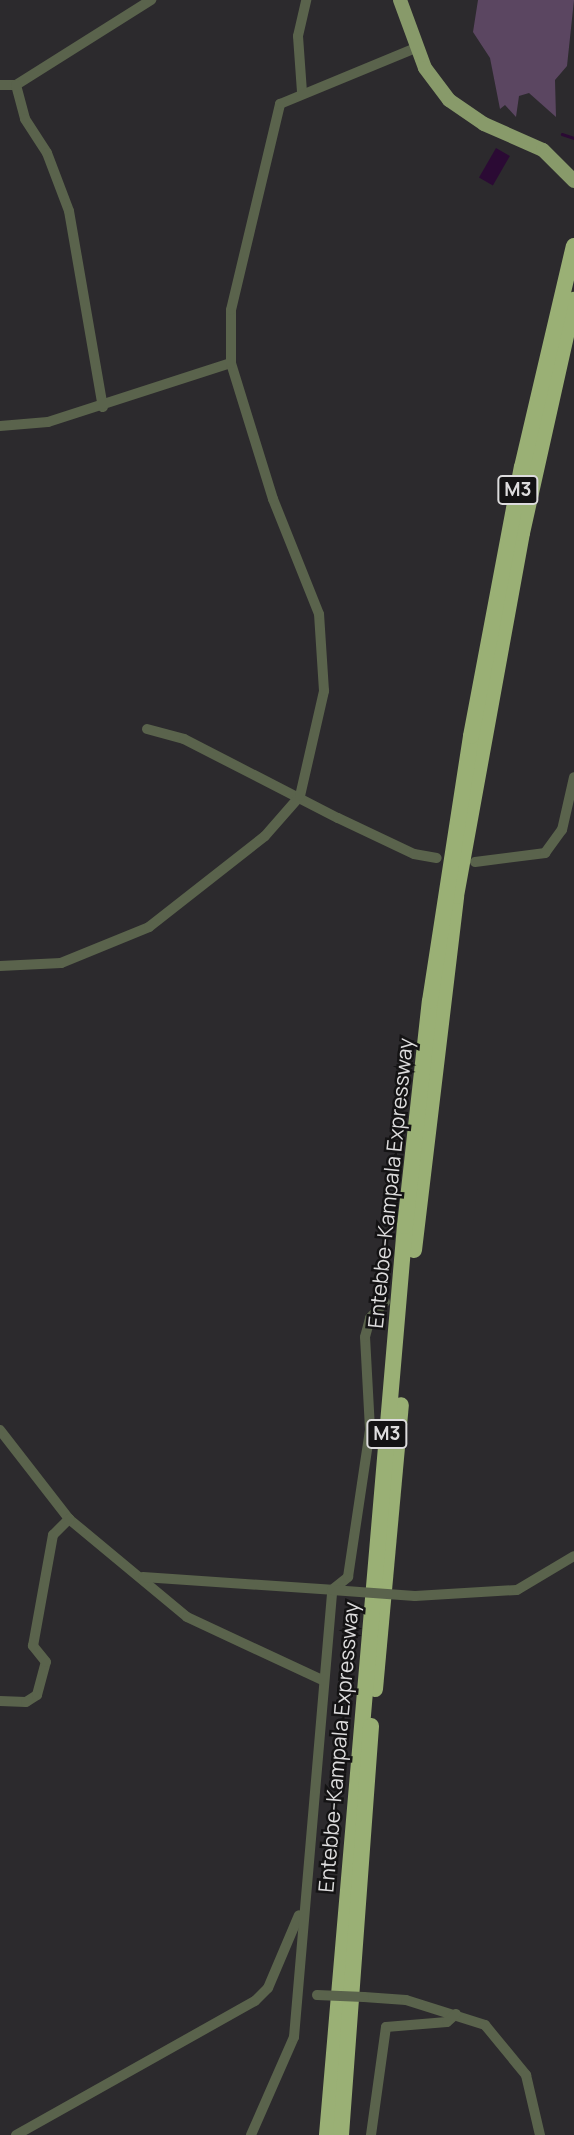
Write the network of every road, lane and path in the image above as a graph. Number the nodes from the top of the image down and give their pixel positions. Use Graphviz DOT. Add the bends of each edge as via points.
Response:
graph roads {
  1 [pos="151,0"];
  2 [pos="306,0"];
  3 [pos="400,0"];
  4 [pos="416,48"];
  5 [pos="0,85"];
  6 [pos="16,85"];
  7 [pos="302,92"];
  8 [pos="574,181"];
  9 [pos="574,246"];
  10 [pos="574,300"];
  11 [pos="231,363"];
  12 [pos="103,407"];
  13 [pos="0,426"];
  14 [pos="147,729"];
  15 [pos="574,777"];
  16 [pos="300,796"];
  17 [pos="437,858"];
  18 [pos="475,862"];
  19 [pos="0,966"];
  20 [pos="385,1302"];
  21 [pos="0,1430"];
  22 [pos="69,1519"];
  23 [pos="574,1556"];
  24 [pos="143,1577"];
  25 [pos="332,1590"];
  26 [pos="324,1681"];
  27 [pos="0,1701"];
  28 [pos="305,1893"];
  29 [pos="299,1994"];
  30 [pos="456,2014"];
  31 [pos="16,2135"];
  32 [pos="251,2135"];
  33 [pos="327,2135"];
  34 [pos="341,2135"];
  35 [pos="371,2135"];
  36 [pos="540,2135"];
  1 -- 6 [label="street"];
  2 -- 7 [label="street" via="298,36"];
  3 -- 4 [label="main road"];
  4 -- 7 [label="street"];
  4 -- 8 [label="main road" via="449,100 484,124 543,150"];
  5 -- 6 [label="street"];
  6 -- 12 [label="street" via="25,119 47,153 69,211"];
  7 -- 11 [label="street" via="280,104 273,118 231,310"];
  9 -- 33 [label="highway, Entebbe-Kampala Expressway / M3" via="522,467 471,736 430,1001 405,1226"];
  10 -- 34 [label="highway, Entebbe-Kampala Expressway / M3" via="495,674 438,1032 372,1714"];
  11 -- 12 [label="street"];
  11 -- 16 [label="street" via="273,499 320,614 324,691"];
  12 -- 13 [label="street" via="48,422"];
  14 -- 16 [label="street" via="184,739"];
  15 -- 18 [label="street" via="562,830 545,853"];
  16 -- 17 [label="street" via="414,853"];
  16 -- 19 [label="street" via="265,836 149,927 61,963"];
  20 -- 25 [label="street" via="370,1318 365,1337 370,1429 348,1577"];
  21 -- 22 [label="street"];
  22 -- 24 [label="street"];
  22 -- 27 [label="street" via="53,1535 33,1646 46,1662 37,1695 26,1702"];
  23 -- 25 [label="street, bridge" via="517,1590 415,1596"];
  24 -- 25 [label="street"];
  24 -- 26 [label="street" via="198,1624"];
  25 -- 26 [label="street"];
  26 -- 28 [label="street"];
  28 -- 29 [label="street"];
  28 -- 31 [label="street" via="292,1941 268,1988 255,2001"];
  29 -- 30 [label="street, bridge" via="406,2000"];
  29 -- 32 [label="street" via="294,2037"];
  30 -- 35 [label="street" via="447,2022 386,2027"];
  30 -- 36 [label="street" via="485,2025 518,2060"];
}
